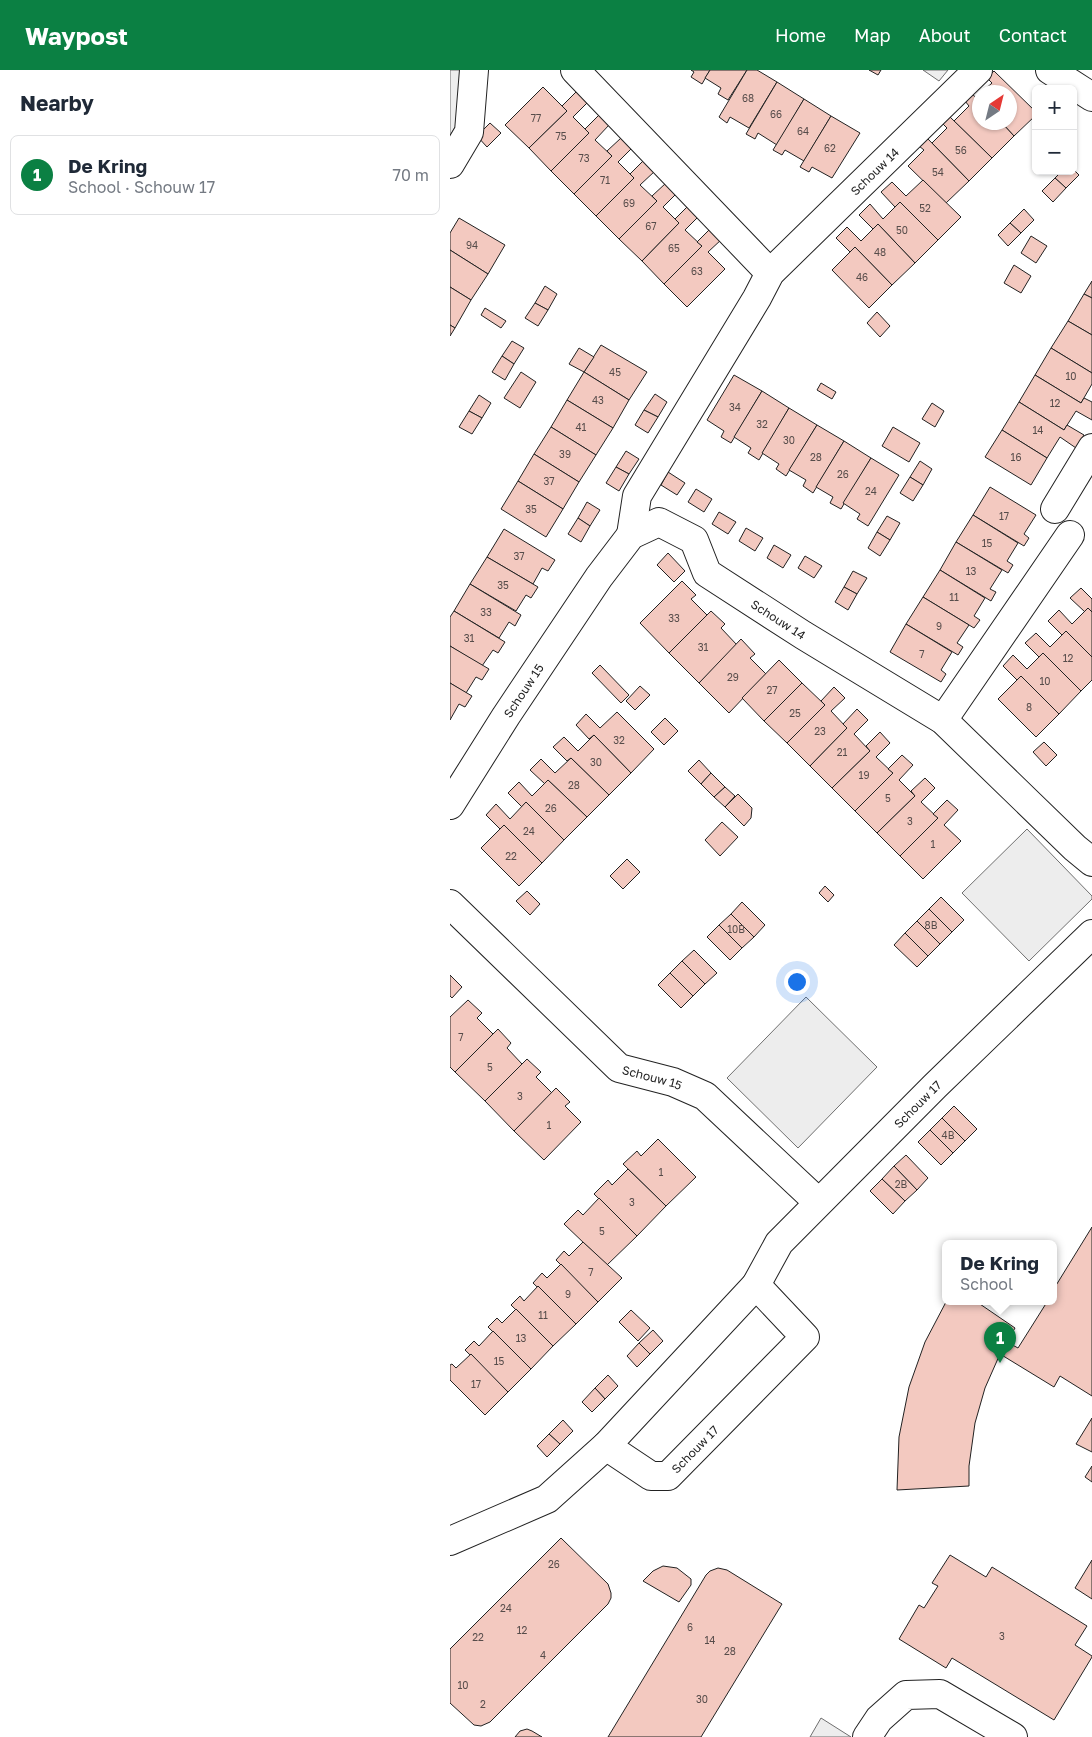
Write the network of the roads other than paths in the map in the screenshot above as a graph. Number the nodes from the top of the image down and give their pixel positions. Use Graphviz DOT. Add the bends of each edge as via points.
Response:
graph roads {
  1 [pos="474,70"];
  2 [pos="575,70"];
  3 [pos="978,70"];
  4 [pos="1050,70"];
  5 [pos="1092,97"];
  6 [pos="450,164"];
  7 [pos="770,273"];
  8 [pos="1092,448"];
  9 [pos="1055,509"];
  10 [pos="631,535"];
  11 [pos="1070,535"];
  12 [pos="600,577"];
  13 [pos="943,720"];
  14 [pos="450,805"];
  15 [pos="1092,862"];
  16 [pos="450,904"];
  17 [pos="1092,934"];
  18 [pos="818,1202"];
  19 [pos="756,1285"];
  20 [pos="606,1446"];
  21 [pos="450,1541"];
  22 [pos="867,1737"];
  23 [pos="1013,1737"];
  1 -- 6 [label="street" via="469,132"];
  2 -- 7 [label="street"];
  3 -- 7 [label="street, Schouw 14"];
  4 -- 5 [label="street"];
  7 -- 10 [label="street, Schouw 14" via="637,496"];
  8 -- 9 [label="street"];
  10 -- 12 [label="street, Schouw 14"];
  10 -- 13 [label="street, Schouw 14" via="660,522 694,540 707,573 803,636"];
  11 -- 13 [label="street"];
  12 -- 14 [label="street, Schouw 15"];
  13 -- 15 [label="street, Schouw 14"];
  16 -- 18 [label="street, Schouw 15" via="619,1068 673,1082 705,1096"];
  17 -- 18 [label="street, Schouw 17"];
  18 -- 19 [label="street, Schouw 17" via="779,1243"];
  19 -- 20 [label="street, Schouw 17"];
  19 -- 20 [label="street, Schouw 17" via="806,1337 668,1476 651,1476"];
  20 -- 21 [label="street, Schouw 17" via="547,1499"];
  22 -- 23 [label="street" via="879,1719 906,1695 940,1694"];
}
